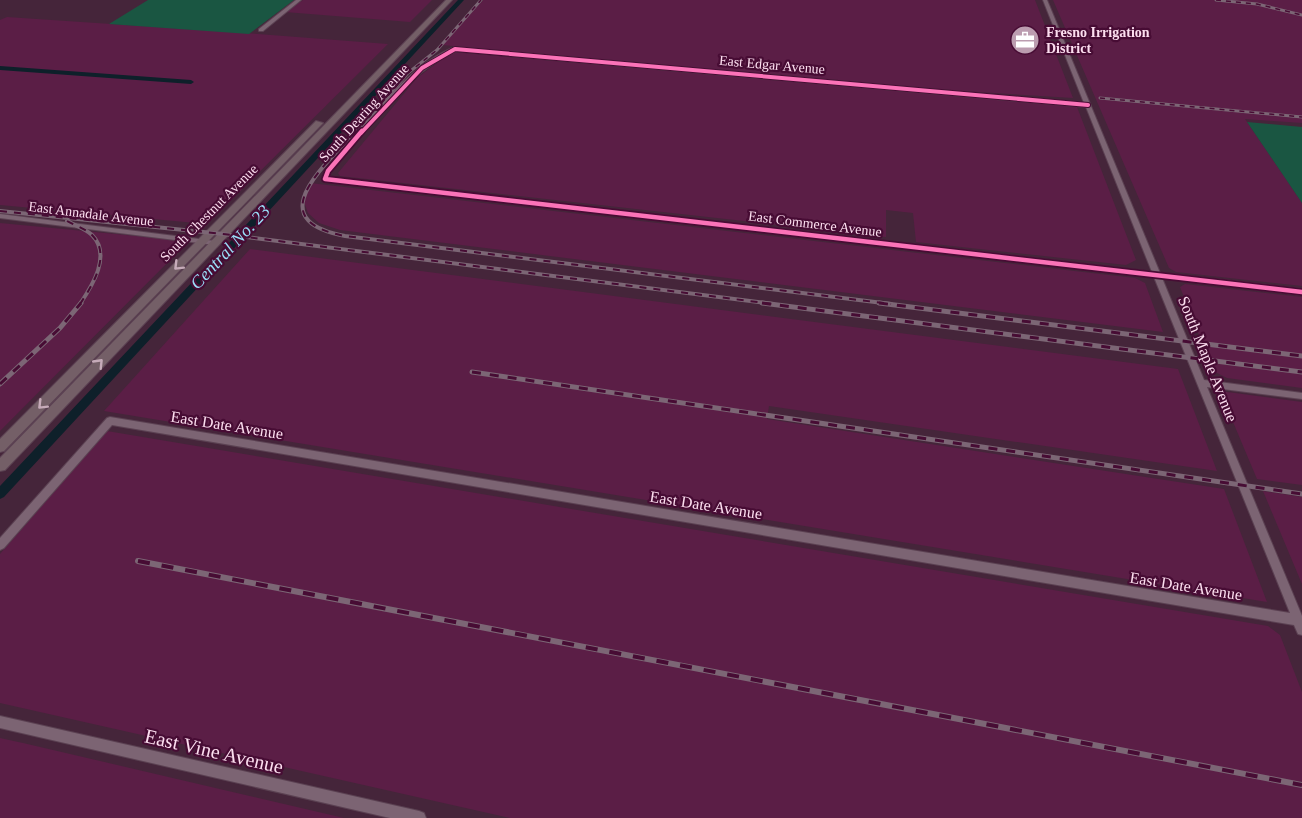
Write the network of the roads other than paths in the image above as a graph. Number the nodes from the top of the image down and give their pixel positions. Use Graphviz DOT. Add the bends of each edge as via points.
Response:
graph roads {
  1 [pos="299,0"];
  2 [pos="440,0"];
  3 [pos="449,0"];
  4 [pos="1045,0"];
  5 [pos="261,30"];
  6 [pos="401,44"];
  7 [pos="454,49"];
  8 [pos="1088,105"];
  9 [pos="325,179"];
  10 [pos="0,216"];
  11 [pos="202,242"];
  12 [pos="214,243"];
  13 [pos="1158,276"];
  14 [pos="1302,292"];
  15 [pos="1201,383"];
  16 [pos="1302,396"];
  17 [pos="0,447"];
  18 [pos="0,466"];
  19 [pos="0,545"];
  20 [pos="1300,625"];
  21 [pos="0,722"];
  22 [pos="419,818"];
  1 -- 5 [label="street"];
  2 -- 6 [label="main road, South Chestnut Avenue"];
  3 -- 6 [label="main road, South Chestnut Avenue"];
  4 -- 8 [label="street, South Maple Avenue"];
  6 -- 11 [label="main road, South Chestnut Avenue"];
  6 -- 12 [label="main road, South Chestnut Avenue"];
  7 -- 8 [label="street, East Edgar Avenue"];
  7 -- 9 [label="street, South Dearing Avenue" via="440,53 414,75"];
  8 -- 13 [label="street, South Maple Avenue"];
  9 -- 13 [label="street, East Commerce Avenue"];
  10 -- 11 [label="street, East Annadale Avenue"];
  11 -- 12 [label="street, East Annadale Avenue"];
  11 -- 17 [label="main road, South Chestnut Avenue, one-way"];
  18 -- 12 [label="main road, South Chestnut Avenue, one-way"];
  13 -- 14 [label="street, East Commerce Avenue"];
  13 -- 15 [label="street, South Maple Avenue"];
  15 -- 16 [label="street"];
  15 -- 20 [label="street, South Maple Avenue"];
  19 -- 20 [label="street, East Date Avenue" via="110,421"];
  21 -- 22 [label="street, East Vine Avenue"];
}
